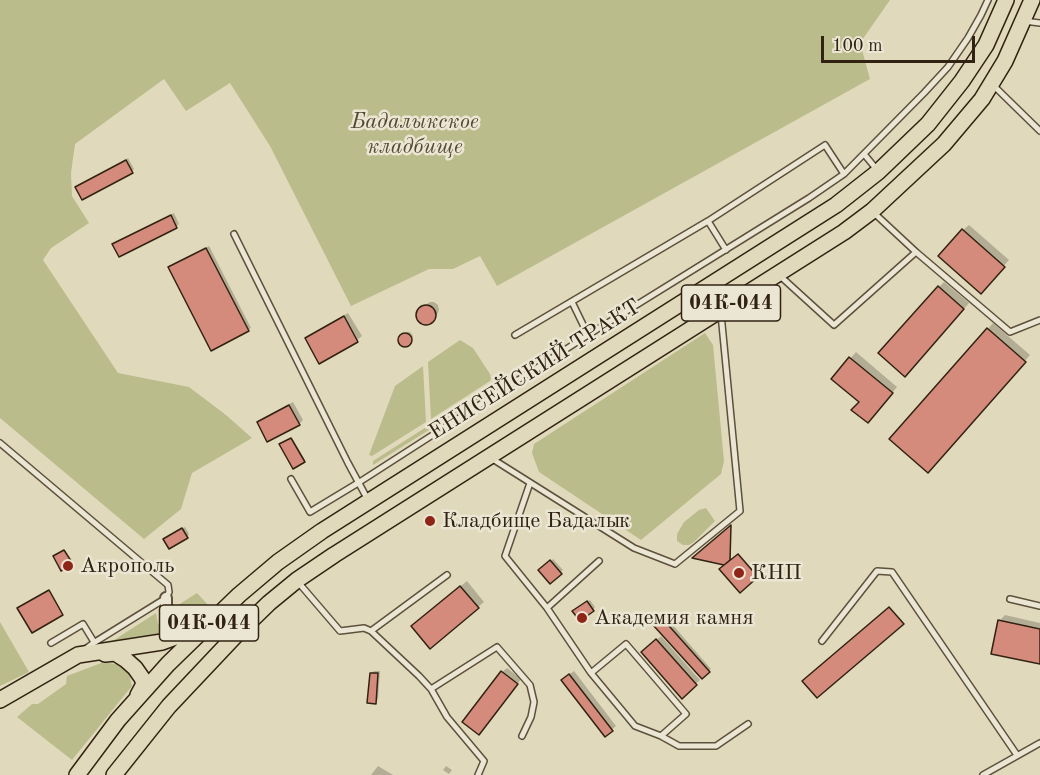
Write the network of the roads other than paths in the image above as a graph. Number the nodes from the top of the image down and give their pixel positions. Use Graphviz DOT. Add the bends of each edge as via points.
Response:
graph roads {
  1 [pos="988,0"];
  2 [pos="1006,0"];
  3 [pos="1032,0"];
  4 [pos="1022,21"];
  5 [pos="1040,23"];
  6 [pos="992,84"];
  7 [pos="1040,131"];
  8 [pos="864,154"];
  9 [pos="878,172"];
  10 [pos="844,174"];
  11 [pos="872,211"];
  12 [pos="708,221"];
  13 [pos="234,234"];
  14 [pos="726,250"];
  15 [pos="916,252"];
  16 [pos="777,274"];
  17 [pos="572,302"];
  18 [pos="720,310"];
  19 [pos="1040,320"];
  20 [pos="588,334"];
  21 [pos="515,335"];
  22 [pos="0,443"];
  23 [pos="490,457"];
  24 [pos="291,479"];
  25 [pos="358,483"];
  26 [pos="530,483"];
  27 [pos="369,502"];
  28 [pos="382,524"];
  29 [pos="599,561"];
  30 [pos="447,575"];
  31 [pos="297,580"];
  32 [pos="166,598"];
  33 [pos="1010,599"];
  34 [pos="1040,606"];
  35 [pos="547,608"];
  36 [pos="205,626"];
  37 [pos="371,632"];
  38 [pos="189,633"];
  39 [pos="822,641"];
  40 [pos="95,642"];
  41 [pos="51,643"];
  42 [pos="78,655"];
  43 [pos="591,673"];
  44 [pos="431,689"];
  45 [pos="0,700"];
  46 [pos="135,700"];
  47 [pos="748,724"];
  48 [pos="661,735"];
  49 [pos="522,736"];
  50 [pos="1040,743"];
  51 [pos="1017,755"];
  52 [pos="77,775"];
  53 [pos="114,775"];
  54 [pos="478,775"];
  55 [pos="983,775"];
  1 -- 8 [label="lane" via="948,67"];
  2 -- 9 [label="main road, ЕНИСЕЙСКИЙ ТРАКТ / 04К-044" via="986,45 962,81 928,124"];
  3 -- 4 [label="main road, 04К-044"];
  4 -- 5 [label="lane"];
  4 -- 6 [label="main road, 04К-044"];
  6 -- 7 [label="lane"];
  6 -- 11 [label="main road, 04К-044" via="944,144"];
  8 -- 9 [label="lane"];
  8 -- 10 [label="lane"];
  9 -- 27 [label="main road, ЕНИСЕЙСКИЙ ТРАКТ / 04К-044" via="836,206"];
  10 -- 12 [label="lane" via="825,145"];
  10 -- 14 [label="lane"];
  11 -- 15 [label="lane"];
  11 -- 16 [label="main road, 04К-044"];
  12 -- 14 [label="lane"];
  12 -- 17 [label="lane"];
  13 -- 25 [label="lane"];
  14 -- 20 [label="lane"];
  15 -- 16 [label="lane" via="834,325"];
  15 -- 19 [label="lane" via="1010,332"];
  16 -- 18 [label="main road, 04К-044"];
  17 -- 20 [label="lane"];
  17 -- 21 [label="lane"];
  18 -- 23 [label="main road, 04К-044"];
  18 -- 26 [label="lane" via="740,511 675,564 634,548"];
  20 -- 25 [label="lane"];
  22 -- 32 [label="lane" via="167,583"];
  23 -- 26 [label="lane"];
  23 -- 28 [label="main road, 04К-044"];
  24 -- 25 [label="lane" via="310,512"];
  25 -- 27 [label="lane"];
  26 -- 35 [label="lane" via="506,556"];
  27 -- 28 [label="main road"];
  27 -- 36 [label="main road, ЕНИСЕЙСКИЙ ТРАКТ / 04К-044" via="278,562"];
  28 -- 31 [label="main road, 04К-044"];
  29 -- 35 [label="lane"];
  30 -- 37 [label="lane"];
  31 -- 37 [label="lane" via="340,631 364,628"];
  31 -- 53 [label="main road, 04К-044" via="236,635 169,706"];
  32 -- 38 [label="street" via="167,619 178,630"];
  32 -- 40 [label="lane"];
  33 -- 34 [label="lane"];
  35 -- 43 [label="lane"];
  36 -- 38 [label="main road"];
  36 -- 46 [label="main road, ЕНИСЕЙСКИЙ ТРАКТ / 04К-044"];
  37 -- 44 [label="lane"];
  38 -- 42 [label="main road" via="153,644"];
  39 -- 51 [label="lane" via="877,571 892,572"];
  40 -- 41 [label="lane" via="84,624"];
  40 -- 42 [label="lane"];
  42 -- 45 [label="main road"];
  42 -- 46 [label="main road" via="115,653 126,660 144,684"];
  43 -- 48 [label="lane" via="635,726"];
  43 -- 48 [label="lane" via="626,644 686,714"];
  44 -- 49 [label="lane" via="497,647 530,685 534,702"];
  44 -- 54 [label="lane" via="447,717 484,761"];
  46 -- 52 [label="main road, ЕНИСЕЙСКИЙ ТРАКТ / 04К-044"];
  47 -- 48 [label="lane" via="716,746 679,746"];
  50 -- 51 [label="lane"];
  51 -- 55 [label="lane"];
}
